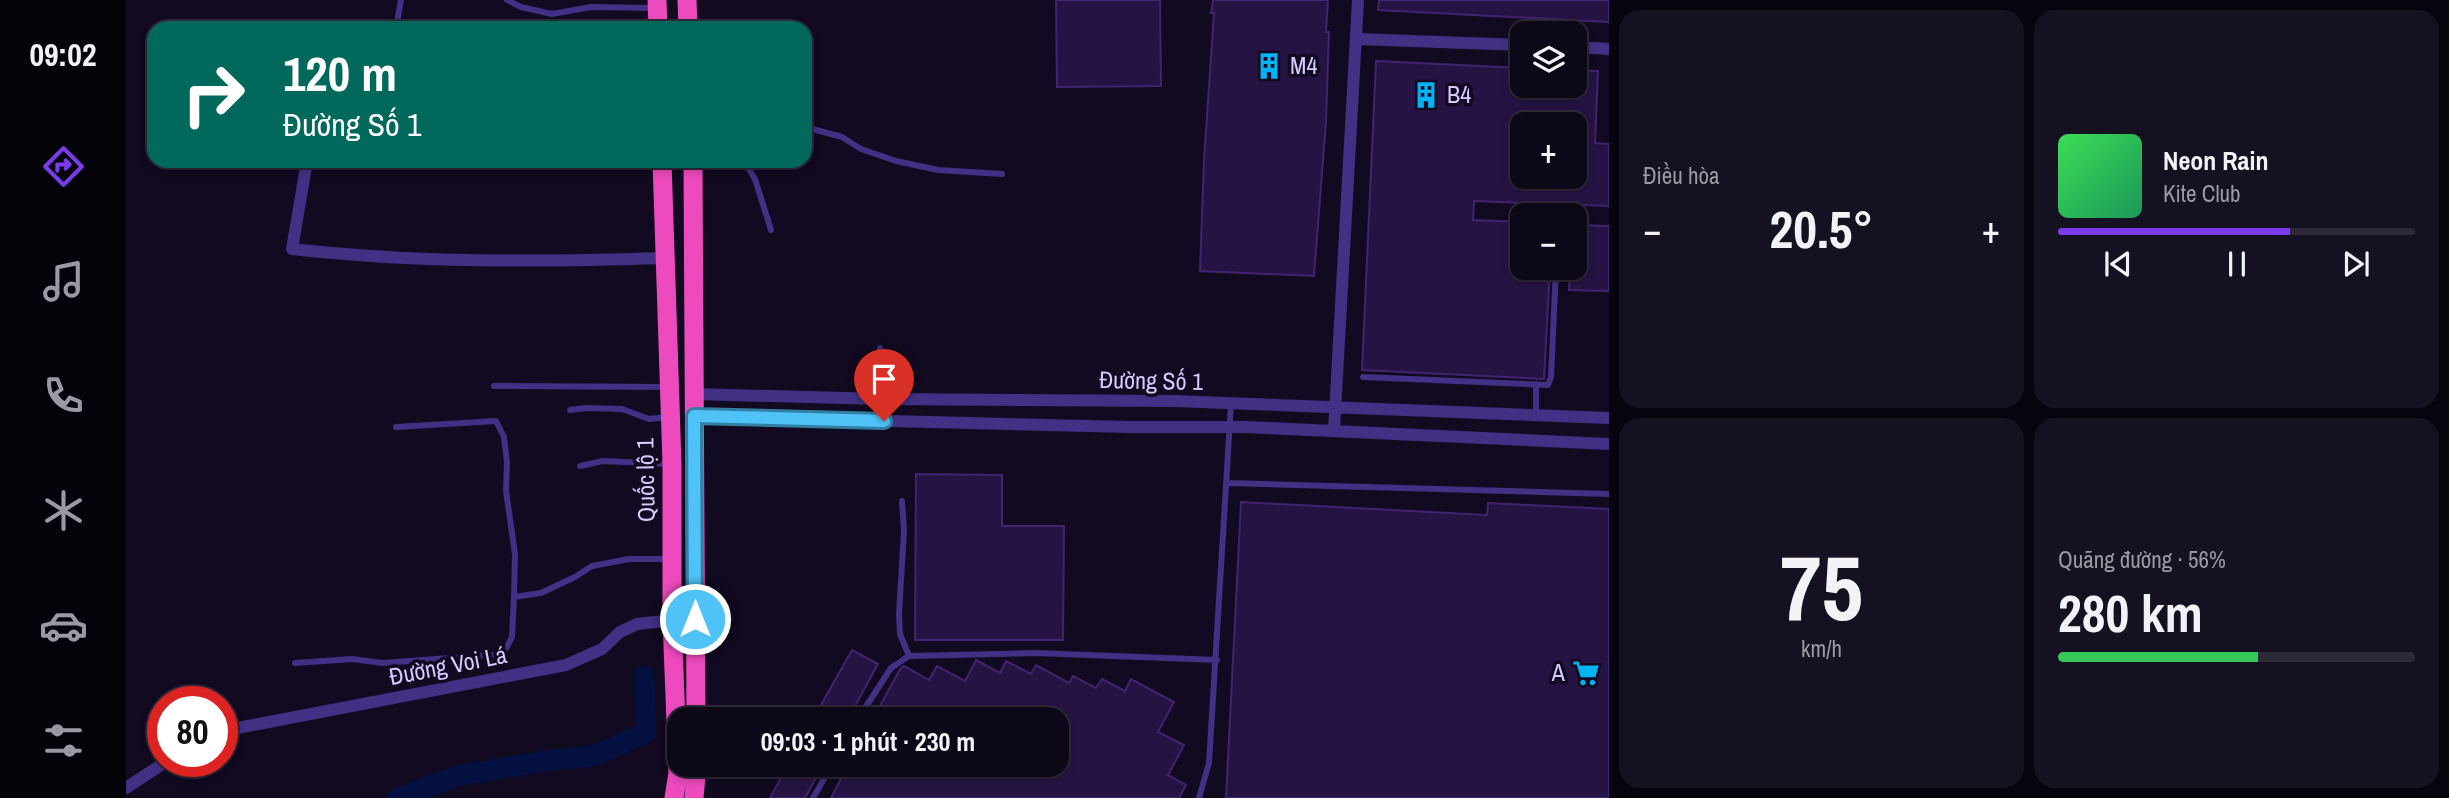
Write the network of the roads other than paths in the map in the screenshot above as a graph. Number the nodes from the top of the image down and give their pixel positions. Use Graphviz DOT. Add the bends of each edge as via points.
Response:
graph roads {
  1 [pos="401,0"];
  2 [pos="507,0"];
  3 [pos="687,0"];
  4 [pos="1358,0"];
  5 [pos="657,4"];
  6 [pos="397,21"];
  7 [pos="688,21"];
  8 [pos="1357,39"];
  9 [pos="1510,45"];
  10 [pos="1587,48"];
  11 [pos="1609,49"];
  12 [pos="812,129"];
  13 [pos="306,168"];
  14 [pos="662,168"];
  15 [pos="693,168"];
  16 [pos="748,168"];
  17 [pos="1002,174"];
  18 [pos="771,230"];
  19 [pos="665,258"];
  20 [pos="1555,280"];
  21 [pos="880,348"];
  22 [pos="1363,377"];
  23 [pos="1536,384"];
  24 [pos="494,386"];
  25 [pos="669,391"];
  26 [pos="692,394"];
  27 [pos="881,399"];
  28 [pos="1231,404"];
  29 [pos="1335,408"];
  30 [pos="570,410"];
  31 [pos="1536,415"];
  32 [pos="694,416"];
  33 [pos="670,417"];
  34 [pos="1609,418"];
  35 [pos="396,427"];
  36 [pos="1230,428"];
  37 [pos="1334,430"];
  38 [pos="1609,444"];
  39 [pos="671,464"];
  40 [pos="580,466"];
  41 [pos="1227,484"];
  42 [pos="1609,494"];
  43 [pos="902,501"];
  44 [pos="671,559"];
  45 [pos="514,597"];
  46 [pos="672,620"];
  47 [pos="909,656"];
  48 [pos="1217,660"];
  49 [pos="295,663"];
  50 [pos="696,707"];
  51 [pos="866,707"];
  52 [pos="238,728"];
  53 [pos="147,775"];
  54 [pos="696,777"];
  55 [pos="825,777"];
  56 [pos="126,789"];
  57 [pos="674,798"];
  58 [pos="694,798"];
  59 [pos="813,798"];
  60 [pos="1199,798"];
  1 -- 6 [label="lane"];
  2 -- 5 [label="lane" via="552,14"];
  3 -- 7 [label="highway"];
  4 -- 8 [label="street"];
  8 -- 9 [label="street"];
  8 -- 29 [label="street"];
  10 -- 11 [label="street"];
  12 -- 17 [label="lane" via="842,137 861,149 938,170"];
  13 -- 19 [label="street" via="292,249 489,259"];
  14 -- 19 [label="highway, Quốc lộ 1"];
  15 -- 26 [label="highway, Quốc lộ 1"];
  16 -- 18 [label="lane"];
  19 -- 25 [label="highway, Quốc lộ 1"];
  20 -- 23 [label="lane" via="1551,377 1548,386"];
  21 -- 27 [label="lane"];
  22 -- 23 [label="lane"];
  23 -- 31 [label="lane"];
  24 -- 25 [label="lane"];
  25 -- 26 [label="highway"];
  25 -- 33 [label="highway, Quốc lộ 1"];
  26 -- 27 [label="street, Đường Số 1"];
  26 -- 32 [label="highway, Quốc lộ 1"];
  27 -- 28 [label="street, Đường Số 1"];
  28 -- 29 [label="street, Đường Số 1"];
  28 -- 36 [label="lane"];
  29 -- 31 [label="street, Đường Số 1"];
  29 -- 37 [label="street"];
  30 -- 33 [label="lane" via="622,409 649,419"];
  31 -- 34 [label="street, Đường Số 1"];
  32 -- 33 [label="highway"];
  32 -- 36 [label="street, Đường Số 1"];
  32 -- 50 [label="highway, Quốc lộ 1"];
  33 -- 39 [label="highway, Quốc lộ 1"];
  35 -- 45 [label="lane" via="496,421 504,437 507,462"];
  36 -- 37 [label="street, Đường Số 1"];
  36 -- 41 [label="lane"];
  37 -- 38 [label="street, Đường Số 1"];
  39 -- 40 [label="lane" via="603,461"];
  39 -- 44 [label="highway, Quốc lộ 1"];
  41 -- 42 [label="lane"];
  41 -- 48 [label="lane"];
  43 -- 47 [label="lane" via="899,614 900,634"];
  44 -- 45 [label="lane" via="629,559 592,566 541,593"];
  44 -- 46 [label="highway, Quốc lộ 1"];
  45 -- 49 [label="lane" via="512,637 503,654 383,663 352,659"];
  46 -- 52 [label="street, Đường Voi Lá" via="637,624 602,649 566,665"];
  46 -- 57 [label="highway, Quốc lộ 1" via="678,773"];
  47 -- 48 [label="lane" via="1036,653"];
  47 -- 51 [label="lane" via="891,668"];
  48 -- 60 [label="lane" via="1209,763"];
  53 -- 56 [label="street"];
  54 -- 58 [label="highway"];
  55 -- 59 [label="lane"];
}
